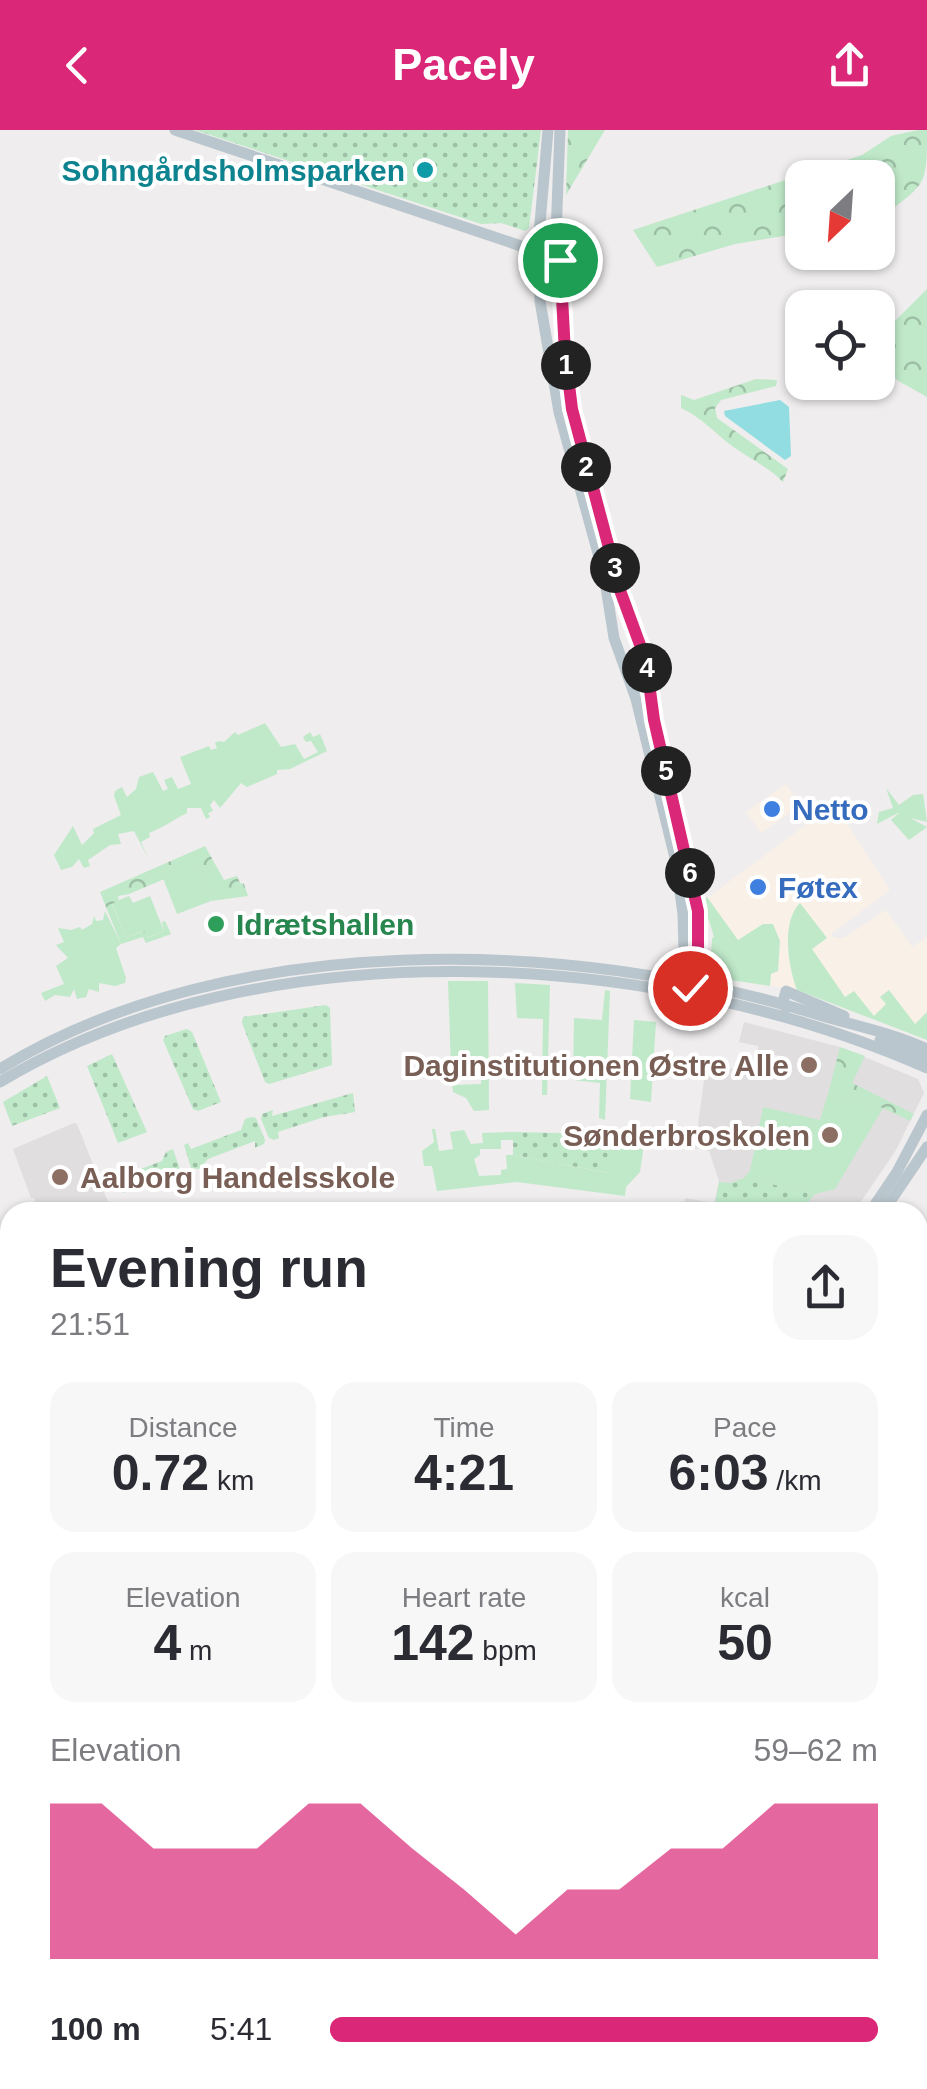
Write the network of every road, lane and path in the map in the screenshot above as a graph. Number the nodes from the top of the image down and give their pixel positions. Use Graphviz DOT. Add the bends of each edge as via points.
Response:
graph roads {
  1 [pos="176,130"];
  2 [pos="548,130"];
  3 [pos="560,130"];
  4 [pos="546,243"];
  5 [pos="631,652"];
  6 [pos="700,982"];
  7 [pos="688,987"];
  8 [pos="785,996"];
  9 [pos="715,1000"];
  10 [pos="796,1020"];
  11 [pos="821,1028"];
  12 [pos="927,1049"];
  13 [pos="927,1059"];
  14 [pos="927,1068"];
  15 [pos="0,1069"];
  16 [pos="0,1082"];
  17 [pos="927,1115"];
  18 [pos="927,1134"];
  19 [pos="927,1147"];
  20 [pos="903,1183"];
  21 [pos="876,1202"];
  22 [pos="890,1202"];
  1 -- 4 [label="street" via="487,233"];
  2 -- 4 [label="street"];
  3 -- 4 [label="street"];
  4 -- 5 [label="street" via="572,409"];
  4 -- 5 [label="street" via="540,301 560,412 609,602"];
  5 -- 6 [label="street" via="640,663 694,892"];
  5 -- 7 [label="street" via="676,862"];
  6 -- 7 [label="street"];
  6 -- 8 [label="street"];
  7 -- 9 [label="street"];
  7 -- 15 [label="street" via="599,968 506,961 339,965 160,998 70,1032"];
  7 -- 16 [label="street" via="505,974 340,977 179,1004 52,1052"];
  8 -- 9 [label="street" via="770,1006"];
  8 -- 10 [label="street"];
  8 -- 12 [label="street"];
  9 -- 10 [label="street"];
  10 -- 11 [label="street"];
  11 -- 13 [label="street" via="877,1039"];
  11 -- 14 [label="street"];
  17 -- 21 [label="street"];
  18 -- 20 [label="street"];
  19 -- 20 [label="street"];
  20 -- 22 [label="street"];
}
